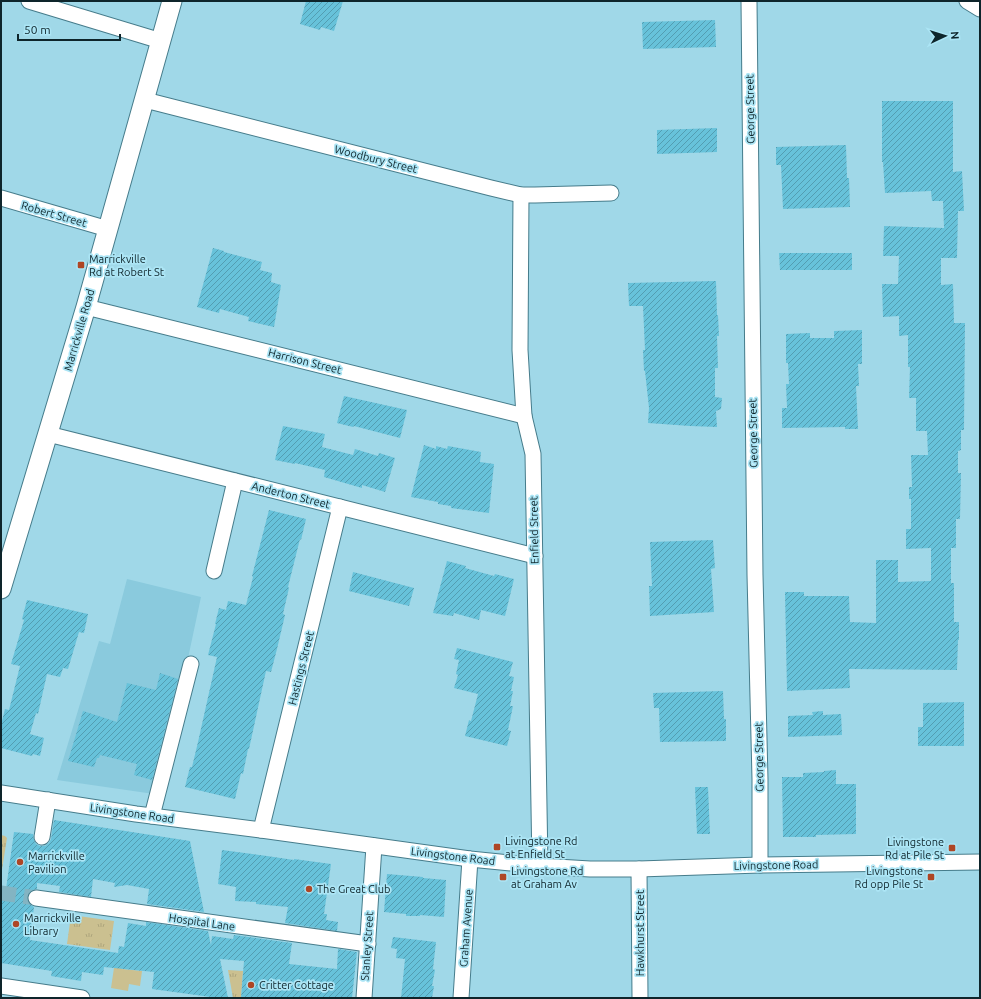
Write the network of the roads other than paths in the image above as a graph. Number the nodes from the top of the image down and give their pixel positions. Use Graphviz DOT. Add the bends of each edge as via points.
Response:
graph roads {
  1 [pos="172,1"];
  2 [pos="749,1"];
  3 [pos="966,1"];
  4 [pos="32,2"];
  5 [pos="980,9"];
  6 [pos="161,41"];
  7 [pos="145,100"];
  8 [pos="610,193"];
  9 [pos="521,195"];
  10 [pos="1,198"];
  11 [pos="108,229"];
  12 [pos="86,307"];
  13 [pos="524,416"];
  14 [pos="48,434"];
  15 [pos="236,481"];
  16 [pos="340,507"];
  17 [pos="535,556"];
  18 [pos="5,560"];
  19 [pos="214,571"];
  20 [pos="1,589"];
  21 [pos="191,664"];
  22 [pos="1,793"];
  23 [pos="48,800"];
  24 [pos="152,816"];
  25 [pos="261,830"];
  26 [pos="42,837"];
  27 [pos="374,846"];
  28 [pos="470,859"];
  29 [pos="980,862"];
  30 [pos="760,865"];
  31 [pos="540,866"];
  32 [pos="639,869"];
  33 [pos="36,898"];
  34 [pos="368,944"];
  35 [pos="1,986"];
  36 [pos="82,998"];
  37 [pos="364,998"];
  38 [pos="461,998"];
  39 [pos="640,998"];
  1 -- 6 [label="main road, Marrickville Road"];
  2 -- 30 [label="street, George Street"];
  3 -- 5 [label="street"];
  4 -- 6 [label="street"];
  6 -- 7 [label="main road, Marrickville Road"];
  7 -- 9 [label="street, Woodbury Street"];
  7 -- 11 [label="main road, Marrickville Road"];
  8 -- 9 [label="street, Woodbury Street"];
  9 -- 13 [label="street, Enfield Street" via="520,350"];
  10 -- 11 [label="street, Robert Street"];
  11 -- 12 [label="main road, Marrickville Road"];
  12 -- 13 [label="street, Harrison Street"];
  12 -- 14 [label="main road, Marrickville Road"];
  13 -- 17 [label="street, Enfield Street" via="533,454"];
  14 -- 15 [label="street, Anderton Street"];
  14 -- 18 [label="main road, Marrickville Road"];
  15 -- 16 [label="street, Anderton Street"];
  15 -- 19 [label="street"];
  16 -- 17 [label="street, Anderton Street"];
  16 -- 25 [label="street, Hastings Street"];
  17 -- 31 [label="street, Enfield Street"];
  18 -- 20 [label="main road, Marrickville Road"];
  21 -- 24 [label="street"];
  22 -- 23 [label="street, Livingstone Road"];
  23 -- 24 [label="street, Livingstone Road"];
  23 -- 26 [label="street"];
  24 -- 25 [label="street, Livingstone Road"];
  25 -- 27 [label="street, Livingstone Road"];
  27 -- 28 [label="street, Livingstone Road"];
  27 -- 34 [label="street, Stanley Street"];
  28 -- 31 [label="street, Livingstone Road"];
  28 -- 38 [label="street, Graham Avenue"];
  29 -- 30 [label="street, Livingstone Road"];
  30 -- 32 [label="street, Livingstone Road"];
  31 -- 32 [label="street, Livingstone Road"];
  32 -- 39 [label="street, Hawkhurst Street"];
  33 -- 34 [label="street, Hospital Lane"];
  34 -- 37 [label="street, Stanley Street"];
  35 -- 36 [label="street"];
}
